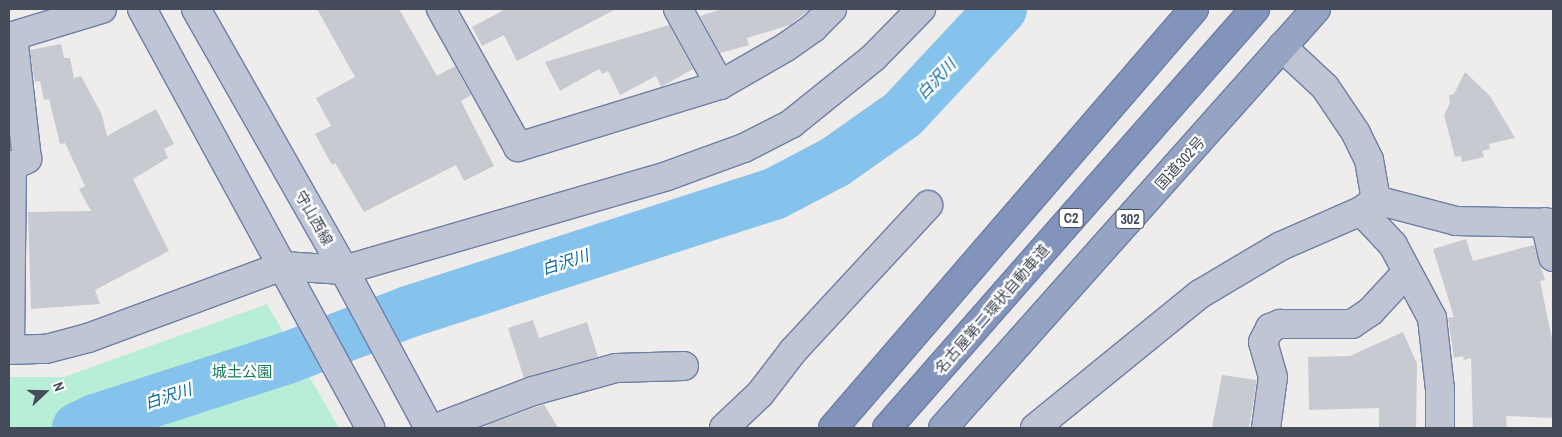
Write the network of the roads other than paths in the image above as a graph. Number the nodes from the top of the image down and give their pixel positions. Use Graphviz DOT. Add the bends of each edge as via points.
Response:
graph roads {
  1 [pos="102,9"];
  2 [pos="142,9"];
  3 [pos="196,9"];
  4 [pos="441,9"];
  5 [pos="678,9"];
  6 [pos="832,9"];
  7 [pos="921,9"];
  8 [pos="1194,9"];
  9 [pos="1255,9"];
  10 [pos="1316,9"];
  11 [pos="11,37"];
  12 [pos="1282,47"];
  13 [pos="720,85"];
  14 [pos="928,206"];
  15 [pos="1369,206"];
  16 [pos="1549,222"];
  17 [pos="1553,257"];
  18 [pos="283,266"];
  19 [pos="344,270"];
  20 [pos="1407,272"];
  21 [pos="9,350"];
  22 [pos="684,366"];
  23 [pos="370,428"];
  24 [pos="429,428"];
  25 [pos="436,428"];
  26 [pos="724,428"];
  27 [pos="833,428"];
  28 [pos="887,428"];
  29 [pos="943,428"];
  30 [pos="1035,428"];
  31 [pos="1266,428"];
  32 [pos="1440,428"];
  1 -- 11 [label="street"];
  2 -- 18 [label="main road"];
  3 -- 19 [label="main road, 守山西線"];
  4 -- 13 [label="street" via="518,147"];
  5 -- 13 [label="street"];
  6 -- 13 [label="street" via="806,33"];
  7 -- 19 [label="street" via="873,58 791,124 744,148 667,176"];
  8 -- 27 [label="highway"];
  9 -- 28 [label="highway, 名古屋第二環状自動車道 / C2"];
  10 -- 12 [label="highway, 国道302号 / 302"];
  11 -- 21 [label="street" via="26,159 12,166"];
  12 -- 15 [label="street" via="1325,87 1352,126 1369,160"];
  12 -- 29 [label="highway, 国道302号 / 302"];
  14 -- 26 [label="street" via="792,351 760,394"];
  15 -- 16 [label="street" via="1456,221"];
  15 -- 20 [label="street"];
  15 -- 30 [label="street" via="1281,246 1200,294"];
  16 -- 17 [label="street"];
  18 -- 19 [label="street"];
  18 -- 21 [label="street" via="88,338 46,350"];
  18 -- 23 [label="main road"];
  19 -- 24 [label="main road, 守山西線"];
  20 -- 31 [label="street" via="1371,311 1352,324 1280,324 1270,328 1264,342 1273,377"];
  20 -- 32 [label="street" via="1432,318 1440,389"];
  22 -- 25 [label="street" via="616,368 534,391"];
}
